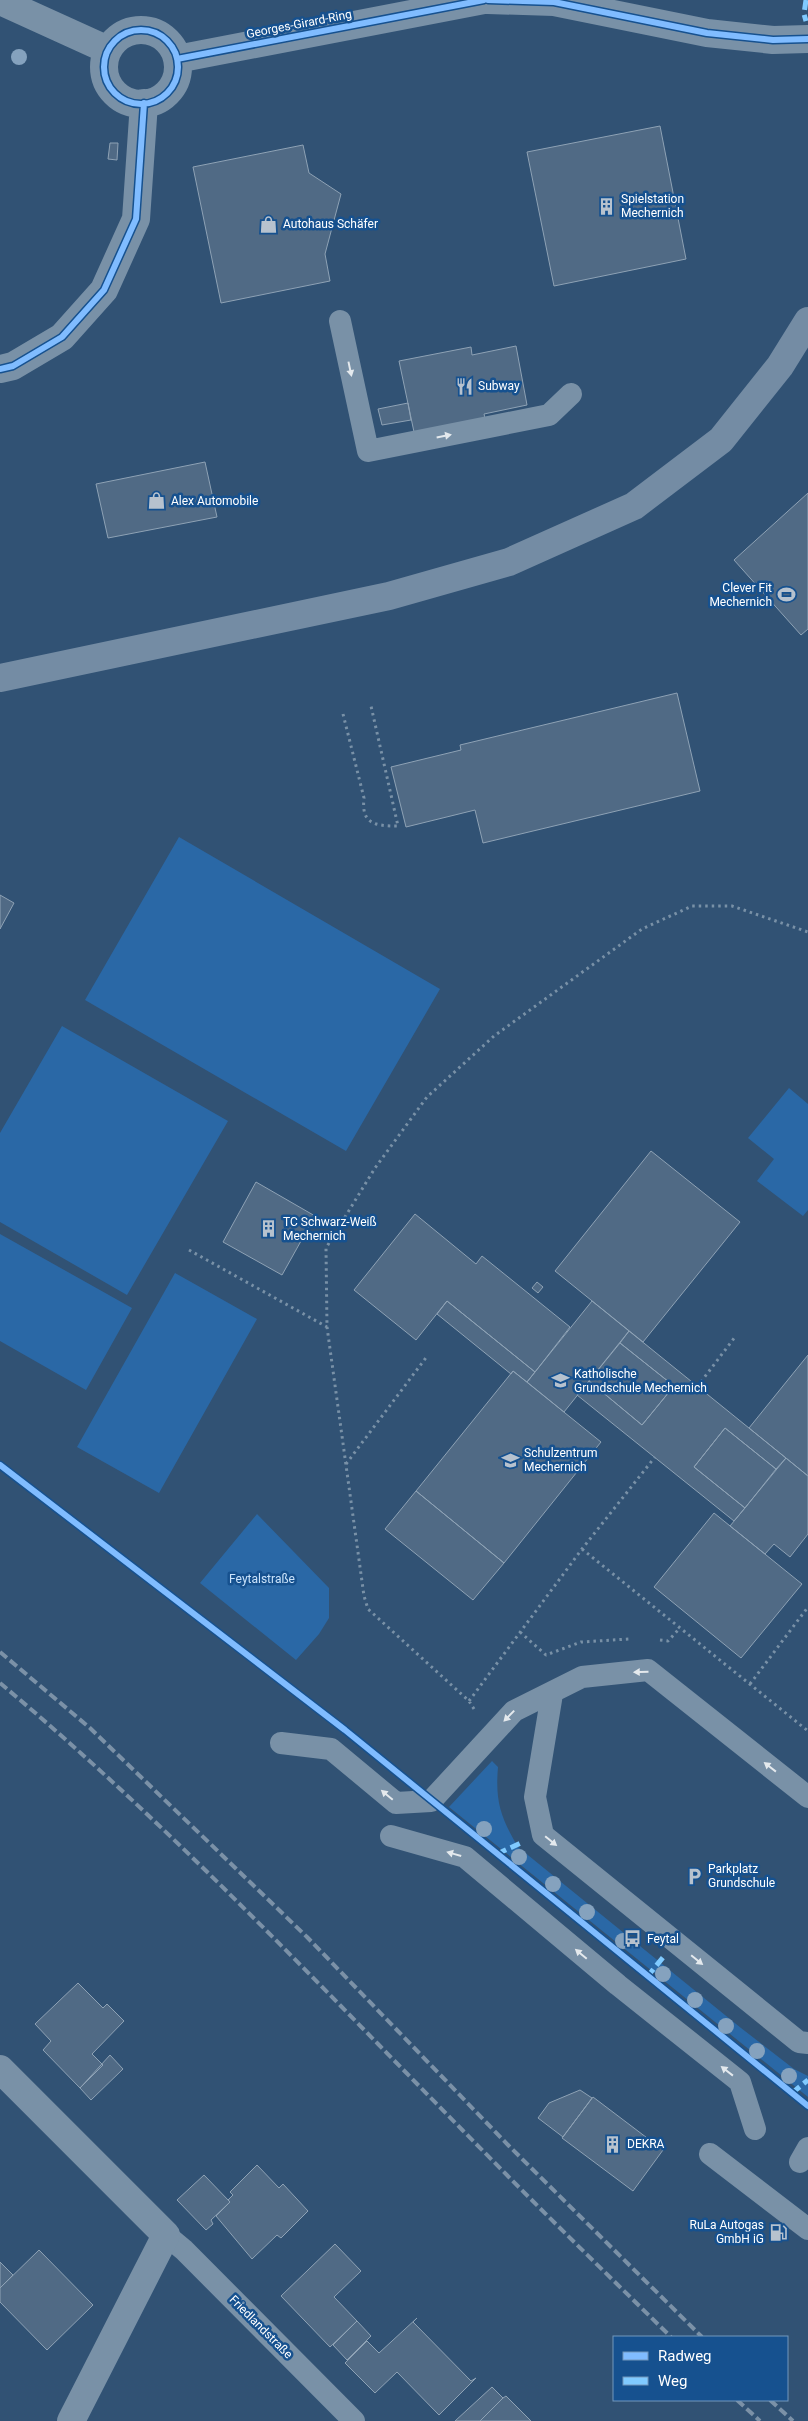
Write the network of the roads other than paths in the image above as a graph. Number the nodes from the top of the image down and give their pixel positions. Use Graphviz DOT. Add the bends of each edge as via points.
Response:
graph roads {
  1 [pos="484,0"];
  2 [pos="488,0"];
  3 [pos="0,1"];
  4 [pos="808,39"];
  5 [pos="108,50"];
  6 [pos="177,59"];
  7 [pos="144,103"];
  8 [pos="340,321"];
  9 [pos="808,322"];
  10 [pos="0,369"];
  11 [pos="571,394"];
  12 [pos="0,678"];
  13 [pos="552,1694"];
  14 [pos="281,1743"];
  15 [pos="808,1797"];
  16 [pos="391,1836"];
  17 [pos="808,2043"];
  18 [pos="0,2069"];
  19 [pos="755,2129"];
  20 [pos="710,2154"];
  21 [pos="808,2229"];
  22 [pos="166,2235"];
  23 [pos="71,2421"];
  24 [pos="354,2421"];
  1 -- 6 [label="street, Georges-Girard-Ring"];
  2 -- 4 [label="street" via="554,2 707,33 773,40"];
  3 -- 5 [label="street"];
  5 -- 6 [label="street" via="124,34 136,30 150,31 162,36 172,46"];
  5 -- 7 [label="street" via="103,67 113,92 124,100"];
  6 -- 7 [label="street" via="173,86 163,96"];
  7 -- 10 [label="street" via="136,219 104,290 62,337 13,366"];
  8 -- 11 [label="lane, one-way" via="368,451 549,415"];
  9 -- 12 [label="main road" via="780,366 721,440 634,506 509,562 389,596"];
  13 -- 14 [label="lane, one-way" via="514,1711 431,1801 396,1803 331,1749"];
  15 -- 13 [label="lane, one-way" via="648,1670 582,1677"];
  13 -- 17 [label="lane, one-way" via="535,1796 543,1835 799,2042"];
  19 -- 16 [label="lane, one-way" via="740,2082 618,1986 465,1857"];
  18 -- 22 [label="street, Friedlandstraße"];
  20 -- 21 [label="lane"];
  22 -- 23 [label="street"];
  22 -- 24 [label="lane, Friedlandstraße"];
}
